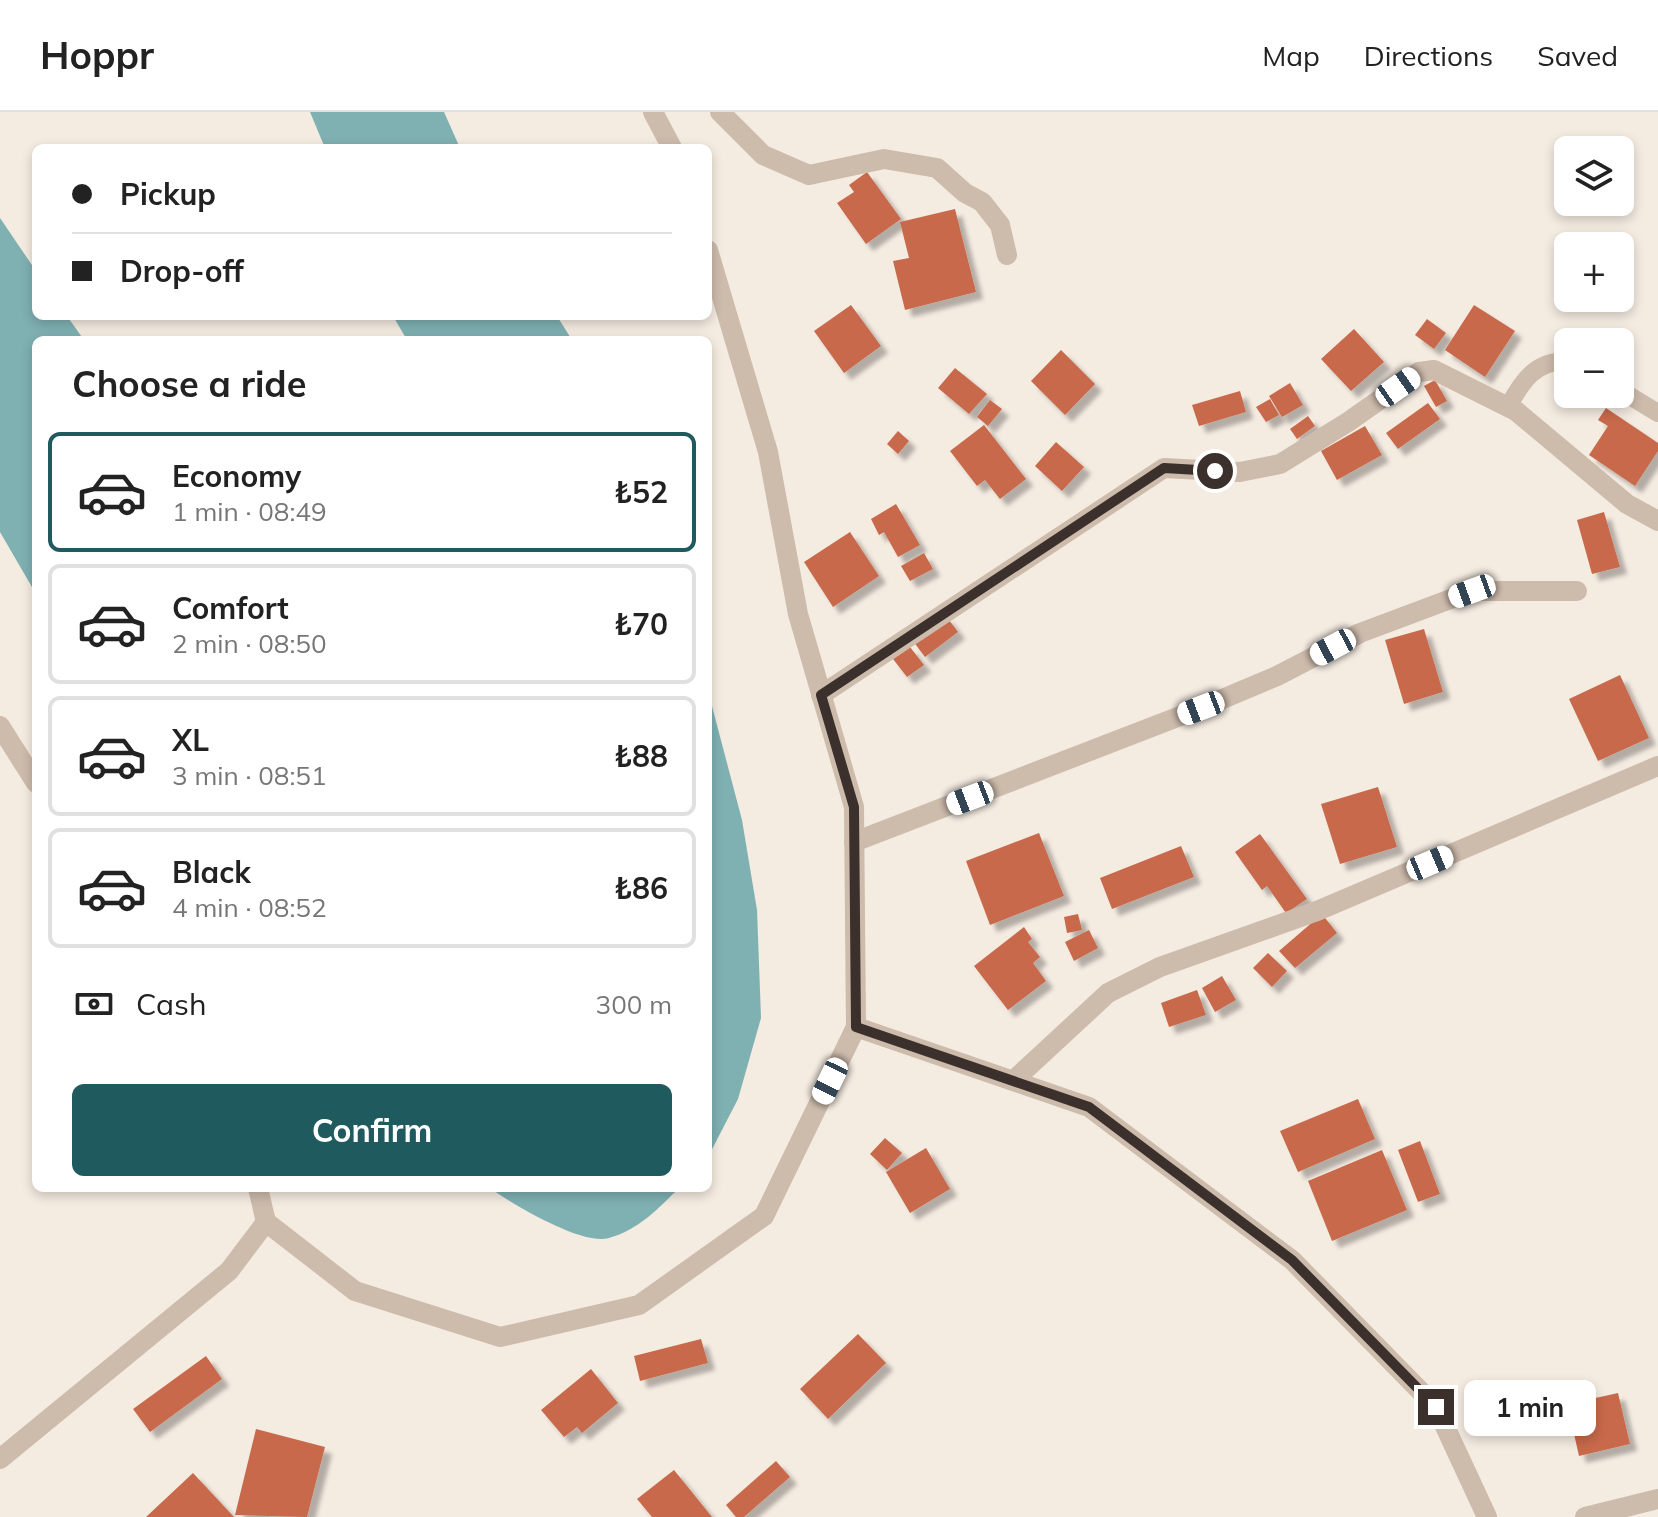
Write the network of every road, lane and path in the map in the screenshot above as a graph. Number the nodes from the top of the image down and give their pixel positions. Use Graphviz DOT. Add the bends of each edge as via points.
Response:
graph roads {
  1 [pos="653,112"];
  2 [pos="720,112"];
  3 [pos="670,144"];
  4 [pos="1007,255"];
  5 [pos="712,263"];
  6 [pos="1554,362"];
  7 [pos="1634,398"];
  8 [pos="1508,407"];
  9 [pos="1658,413"];
  10 [pos="1658,521"];
  11 [pos="1577,591"];
  12 [pos="821,695"];
  13 [pos="0,726"];
  14 [pos="1658,766"];
  15 [pos="32,777"];
  16 [pos="854,842"];
  17 [pos="856,1027"];
  18 [pos="1013,1081"];
  19 [pos="259,1192"];
  20 [pos="266,1222"];
  21 [pos="0,1459"];
  22 [pos="1658,1499"];
  23 [pos="1487,1517"];
  24 [pos="1585,1517"];
  1 -- 3 [label="street"];
  2 -- 4 [label="street" via="763,155 809,175 884,159 937,168 982,202 1000,225"];
  5 -- 12 [label="street" via="768,452 798,614"];
  6 -- 8 [label="lane" via="1521,382"];
  7 -- 9 [label="lane"];
  8 -- 10 [label="street" via="1627,504"];
  8 -- 12 [label="street" via="1434,370 1419,372 1280,464 1240,472 1164,468"];
  11 -- 16 [label="street" via="1472,591 1360,633 1201,708"];
  12 -- 16 [label="street" via="854,807"];
  13 -- 15 [label="street"];
  14 -- 18 [label="street" via="1317,911 1160,967 1108,993"];
  16 -- 17 [label="street"];
  17 -- 18 [label="street"];
  17 -- 20 [label="street" via="764,1216 639,1305 500,1337 355,1291"];
  18 -- 23 [label="street" via="1089,1107 1292,1260 1436,1407"];
  19 -- 20 [label="street"];
  20 -- 21 [label="street" via="229,1271"];
  22 -- 24 [label="street"];
}
